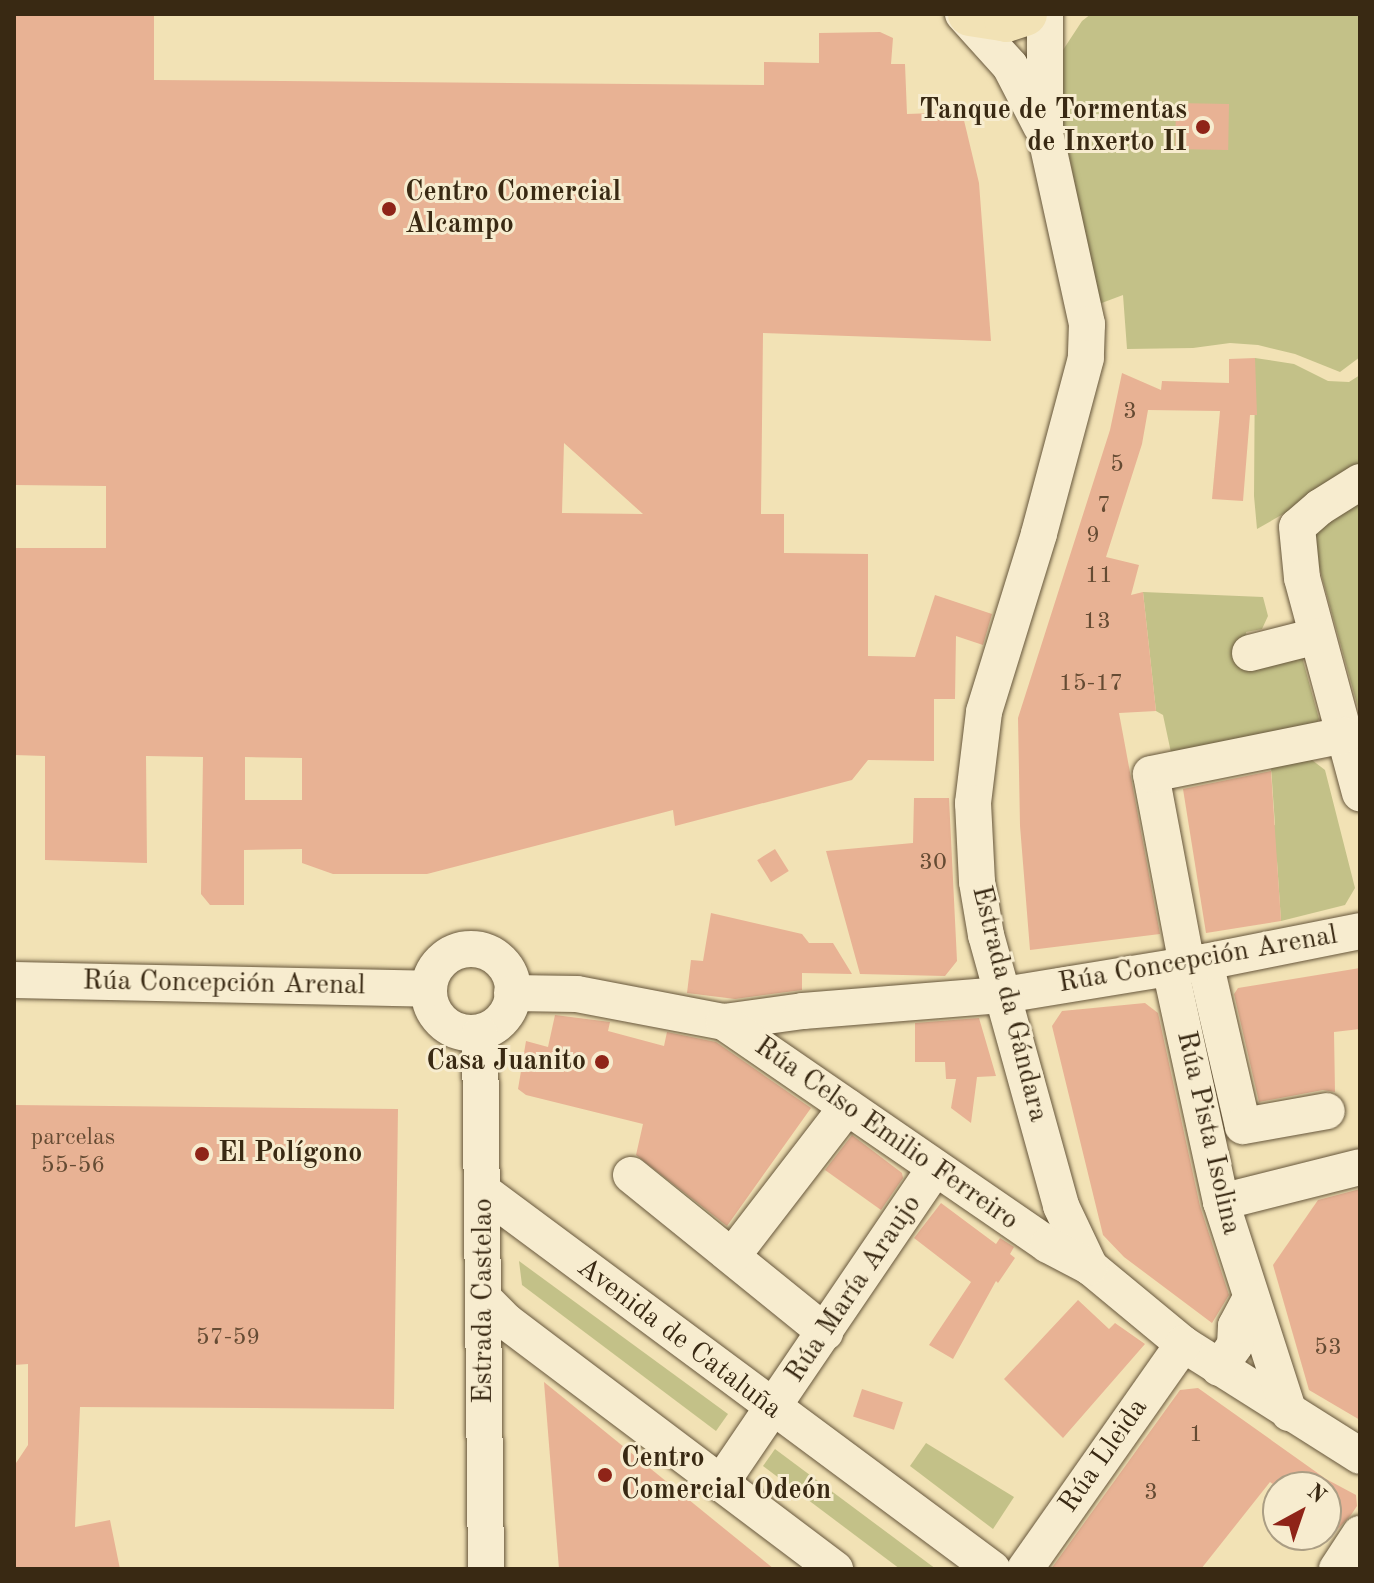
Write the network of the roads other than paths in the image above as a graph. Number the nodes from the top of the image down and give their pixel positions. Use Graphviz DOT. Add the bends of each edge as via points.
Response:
graph roads {
  1 [pos="963,14"];
  2 [pos="970,14"];
  3 [pos="1025,14"];
  4 [pos="1045,14"];
  5 [pos="1045,133"];
  6 [pos="1360,482"];
  7 [pos="1317,636"];
  8 [pos="1250,653"];
  9 [pos="1344,735"];
  10 [pos="1360,793"];
  11 [pos="1360,931"];
  12 [pos="1187,965"];
  13 [pos="15,982"];
  14 [pos="429,989"];
  15 [pos="512,993"];
  16 [pos="1004,995"];
  17 [pos="803,1011"];
  18 [pos="724,1022"];
  19 [pos="480,1034"];
  20 [pos="789,1067"];
  21 [pos="847,1107"];
  22 [pos="1327,1111"];
  23 [pos="1360,1167"];
  24 [pos="935,1168"];
  25 [pos="631,1175"];
  26 [pos="484,1192"];
  27 [pos="1221,1202"];
  28 [pos="1061,1206"];
  29 [pos="1048,1245"];
  30 [pos="733,1255"];
  31 [pos="1090,1267"];
  32 [pos="485,1300"];
  33 [pos="1250,1320"];
  34 [pos="825,1332"];
  35 [pos="1183,1344"];
  36 [pos="1231,1375"];
  37 [pos="774,1411"];
  38 [pos="1289,1413"];
  39 [pos="1360,1456"];
  40 [pos="721,1483"];
  41 [pos="1360,1534"];
  42 [pos="486,1569"];
  43 [pos="835,1569"];
  44 [pos="992,1569"];
  45 [pos="1025,1569"];
  46 [pos="1337,1569"];
  1 -- 5 [label="street" via="1010,66"];
  2 -- 3 [label="highway" via="1006,20"];
  4 -- 5 [label="street"];
  5 -- 16 [label="street, Estrada da Gándara" via="1087,324 1086,358 984,712 973,803 977,882"];
  6 -- 7 [label="street" via="1297,527 1302,578"];
  7 -- 8 [label="street"];
  7 -- 9 [label="street"];
  9 -- 10 [label="street"];
  9 -- 12 [label="street" via="1151,774"];
  11 -- 12 [label="street, Rúa Concepción Arenal"];
  12 -- 16 [label="street, Rúa Concepción Arenal"];
  12 -- 22 [label="street" via="1243,1126"];
  12 -- 27 [label="street, Rúa Pista Isolina"];
  13 -- 14 [label="street, Rúa Concepción Arenal"];
  14 -- 15 [label="street" via="437,966 467,949 499,961 507,970"];
  14 -- 19 [label="street" via="430,1002 443,1023"];
  15 -- 18 [label="street, Rúa Concepción Arenal" via="577,994"];
  15 -- 19 [label="street" via="502,1019"];
  16 -- 17 [label="street, Rúa Concepción Arenal"];
  16 -- 28 [label="street, Estrada da Gándara"];
  17 -- 18 [label="street, Rúa Concepción Arenal"];
  17 -- 20 [label="street" via="787,1027 783,1040"];
  18 -- 20 [label="street, Rúa Celso Emilio Ferreiro"];
  19 -- 26 [label="street, Estrada Castelao"];
  20 -- 21 [label="street, Rúa Celso Emilio Ferreiro"];
  21 -- 24 [label="street, Rúa Celso Emilio Ferreiro"];
  21 -- 30 [label="street"];
  23 -- 27 [label="street"];
  24 -- 29 [label="street, Rúa Celso Emilio Ferreiro"];
  24 -- 34 [label="street, Rúa María Araujo"];
  25 -- 30 [label="street"];
  26 -- 32 [label="street, Estrada Castelao"];
  26 -- 37 [label="street, Avenida de Cataluña"];
  27 -- 33 [label="street, Rúa Pista Isolina"];
  28 -- 29 [label="street"];
  28 -- 31 [label="street, Estrada da Gándara"];
  29 -- 31 [label="street, Rúa Celso Emilio Ferreiro"];
  30 -- 34 [label="street"];
  31 -- 35 [label="street, Estrada da Gándara"];
  32 -- 40 [label="street"];
  32 -- 42 [label="street, Estrada Castelao"];
  33 -- 35 [label="street"];
  33 -- 36 [label="street"];
  33 -- 38 [label="street, Rúa Pista Isolina"];
  34 -- 37 [label="street, Rúa María Araujo"];
  35 -- 36 [label="street, Estrada da Gándara"];
  35 -- 45 [label="street, Rúa Lleida"];
  36 -- 38 [label="street, Estrada da Gándara"];
  37 -- 40 [label="street, Rúa María Araujo"];
  37 -- 44 [label="street, Avenida de Cataluña"];
  38 -- 39 [label="street, Estrada da Gándara"];
  40 -- 43 [label="street"];
  41 -- 46 [label="street"];
}
